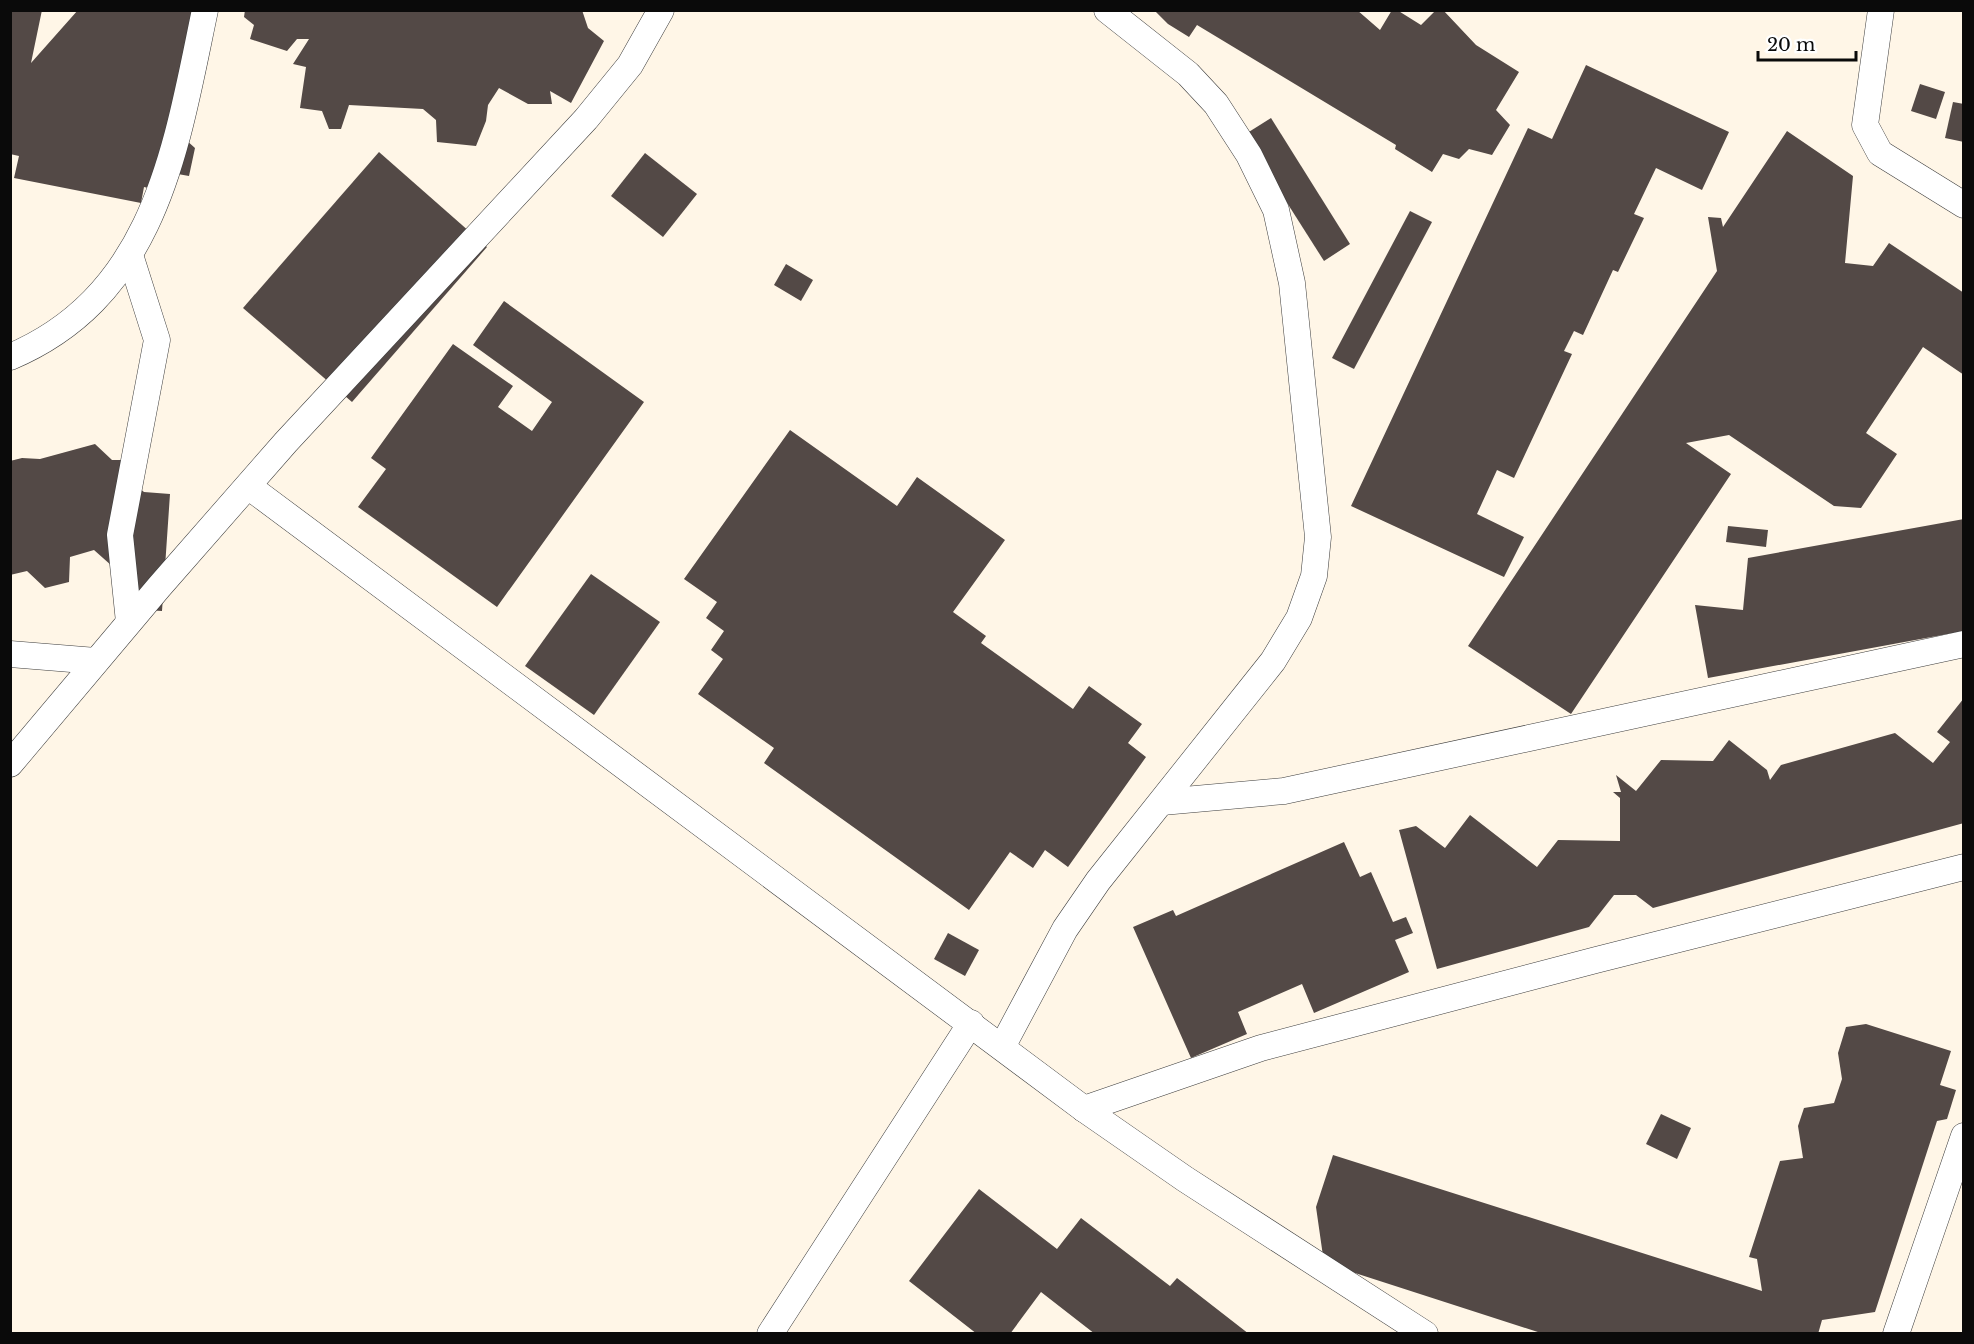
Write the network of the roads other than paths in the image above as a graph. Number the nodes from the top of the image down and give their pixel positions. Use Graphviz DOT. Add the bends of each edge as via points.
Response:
graph roads {
  1 [pos="205,10"];
  2 [pos="661,10"];
  3 [pos="1107,10"];
  4 [pos="1881,10"];
  5 [pos="1964,205"];
  6 [pos="130,255"];
  7 [pos="10,357"];
  8 [pos="248,486"];
  9 [pos="129,622"];
  10 [pos="1964,644"];
  11 [pos="10,654"];
  12 [pos="96,662"];
  13 [pos="10,764"];
  14 [pos="1162,802"];
  15 [pos="1964,867"];
  16 [pos="971,1023"];
  17 [pos="1002,1047"];
  18 [pos="1084,1109"];
  19 [pos="1964,1136"];
  20 [pos="770,1334"];
  21 [pos="1425,1334"];
  22 [pos="1896,1334"];
  1 -- 6 [label="street" via="166,175 144,232"];
  2 -- 8 [label="street" via="630,65 586,118"];
  3 -- 14 [label="street" via="1188,74 1216,104 1249,155 1276,210 1292,283 1318,537 1314,576 1299,618 1273,661"];
  4 -- 5 [label="street" via="1865,125 1880,153"];
  6 -- 7 [label="street" via="97,299 75,318"];
  6 -- 9 [label="street" via="158,340 120,535"];
  8 -- 9 [label="street"];
  8 -- 16 [label="street"];
  9 -- 12 [label="street"];
  10 -- 14 [label="street" via="1284,791"];
  11 -- 12 [label="street"];
  12 -- 13 [label="street"];
  14 -- 17 [label="street" via="1065,929"];
  15 -- 18 [label="street" via="1261,1048"];
  16 -- 17 [label="street"];
  16 -- 20 [label="street"];
  17 -- 18 [label="street"];
  18 -- 21 [label="street"];
  19 -- 22 [label="street"];
}
